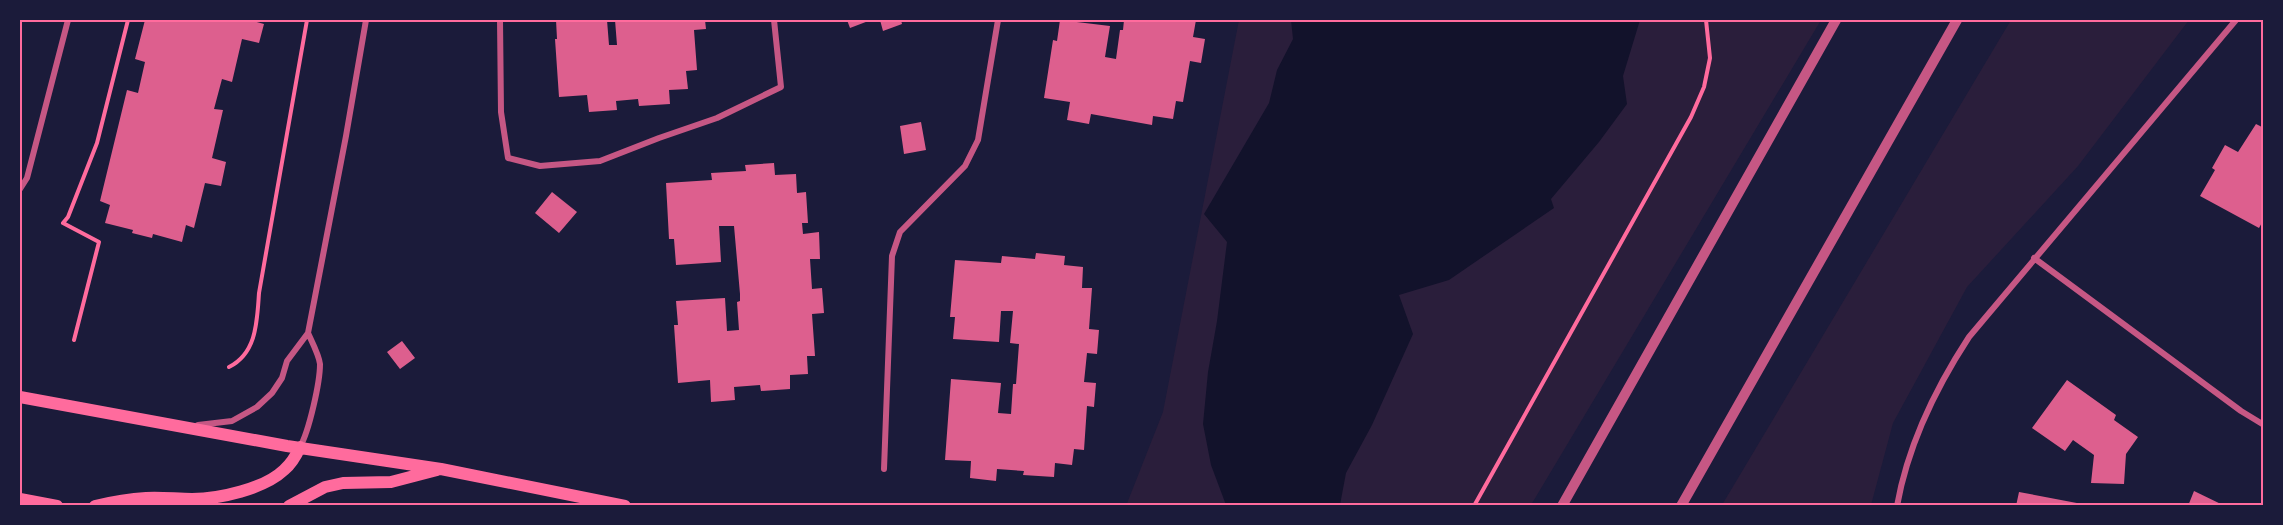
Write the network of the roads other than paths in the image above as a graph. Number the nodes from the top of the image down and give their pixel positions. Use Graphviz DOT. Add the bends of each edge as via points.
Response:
graph roads {
  1 [pos="68,20"];
  2 [pos="366,20"];
  3 [pos="500,20"];
  4 [pos="774,20"];
  5 [pos="998,20"];
  6 [pos="1836,20"];
  7 [pos="1957,20"];
  8 [pos="2235,20"];
  9 [pos="20,189"];
  10 [pos="2034,258"];
  11 [pos="308,333"];
  12 [pos="20,397"];
  13 [pos="2264,425"];
  14 [pos="177,426"];
  15 [pos="300,447"];
  16 [pos="441,469"];
  17 [pos="884,469"];
  18 [pos="20,499"];
  19 [pos="57,506"];
  20 [pos="95,506"];
  21 [pos="289,506"];
  22 [pos="625,506"];
  23 [pos="1562,506"];
  24 [pos="1681,506"];
  25 [pos="1897,506"];
  1 -- 9 [label="street" via="27,178"];
  2 -- 11 [label="street"];
  3 -- 4 [label="street" via="501,112 508,158 540,166 600,161 717,118 781,87"];
  5 -- 17 [label="street" via="978,140 965,166 900,232 892,256"];
  6 -- 23 [label="street"];
  7 -- 24 [label="street"];
  8 -- 10 [label="street"];
  10 -- 13 [label="street"];
  10 -- 25 [label="street" via="1969,337 1944,375 1913,444"];
  11 -- 14 [label="street" via="286,361 282,378 272,393 257,407 232,421"];
  11 -- 15 [label="street" via="320,363 309,428"];
  12 -- 14 [label="main road"];
  14 -- 15 [label="main road"];
  15 -- 16 [label="main road"];
  15 -- 20 [label="main road" via="283,472 240,491 216,497 146,498"];
  16 -- 21 [label="main road" via="391,482 325,487"];
  16 -- 22 [label="main road"];
  18 -- 19 [label="main road"];
}
